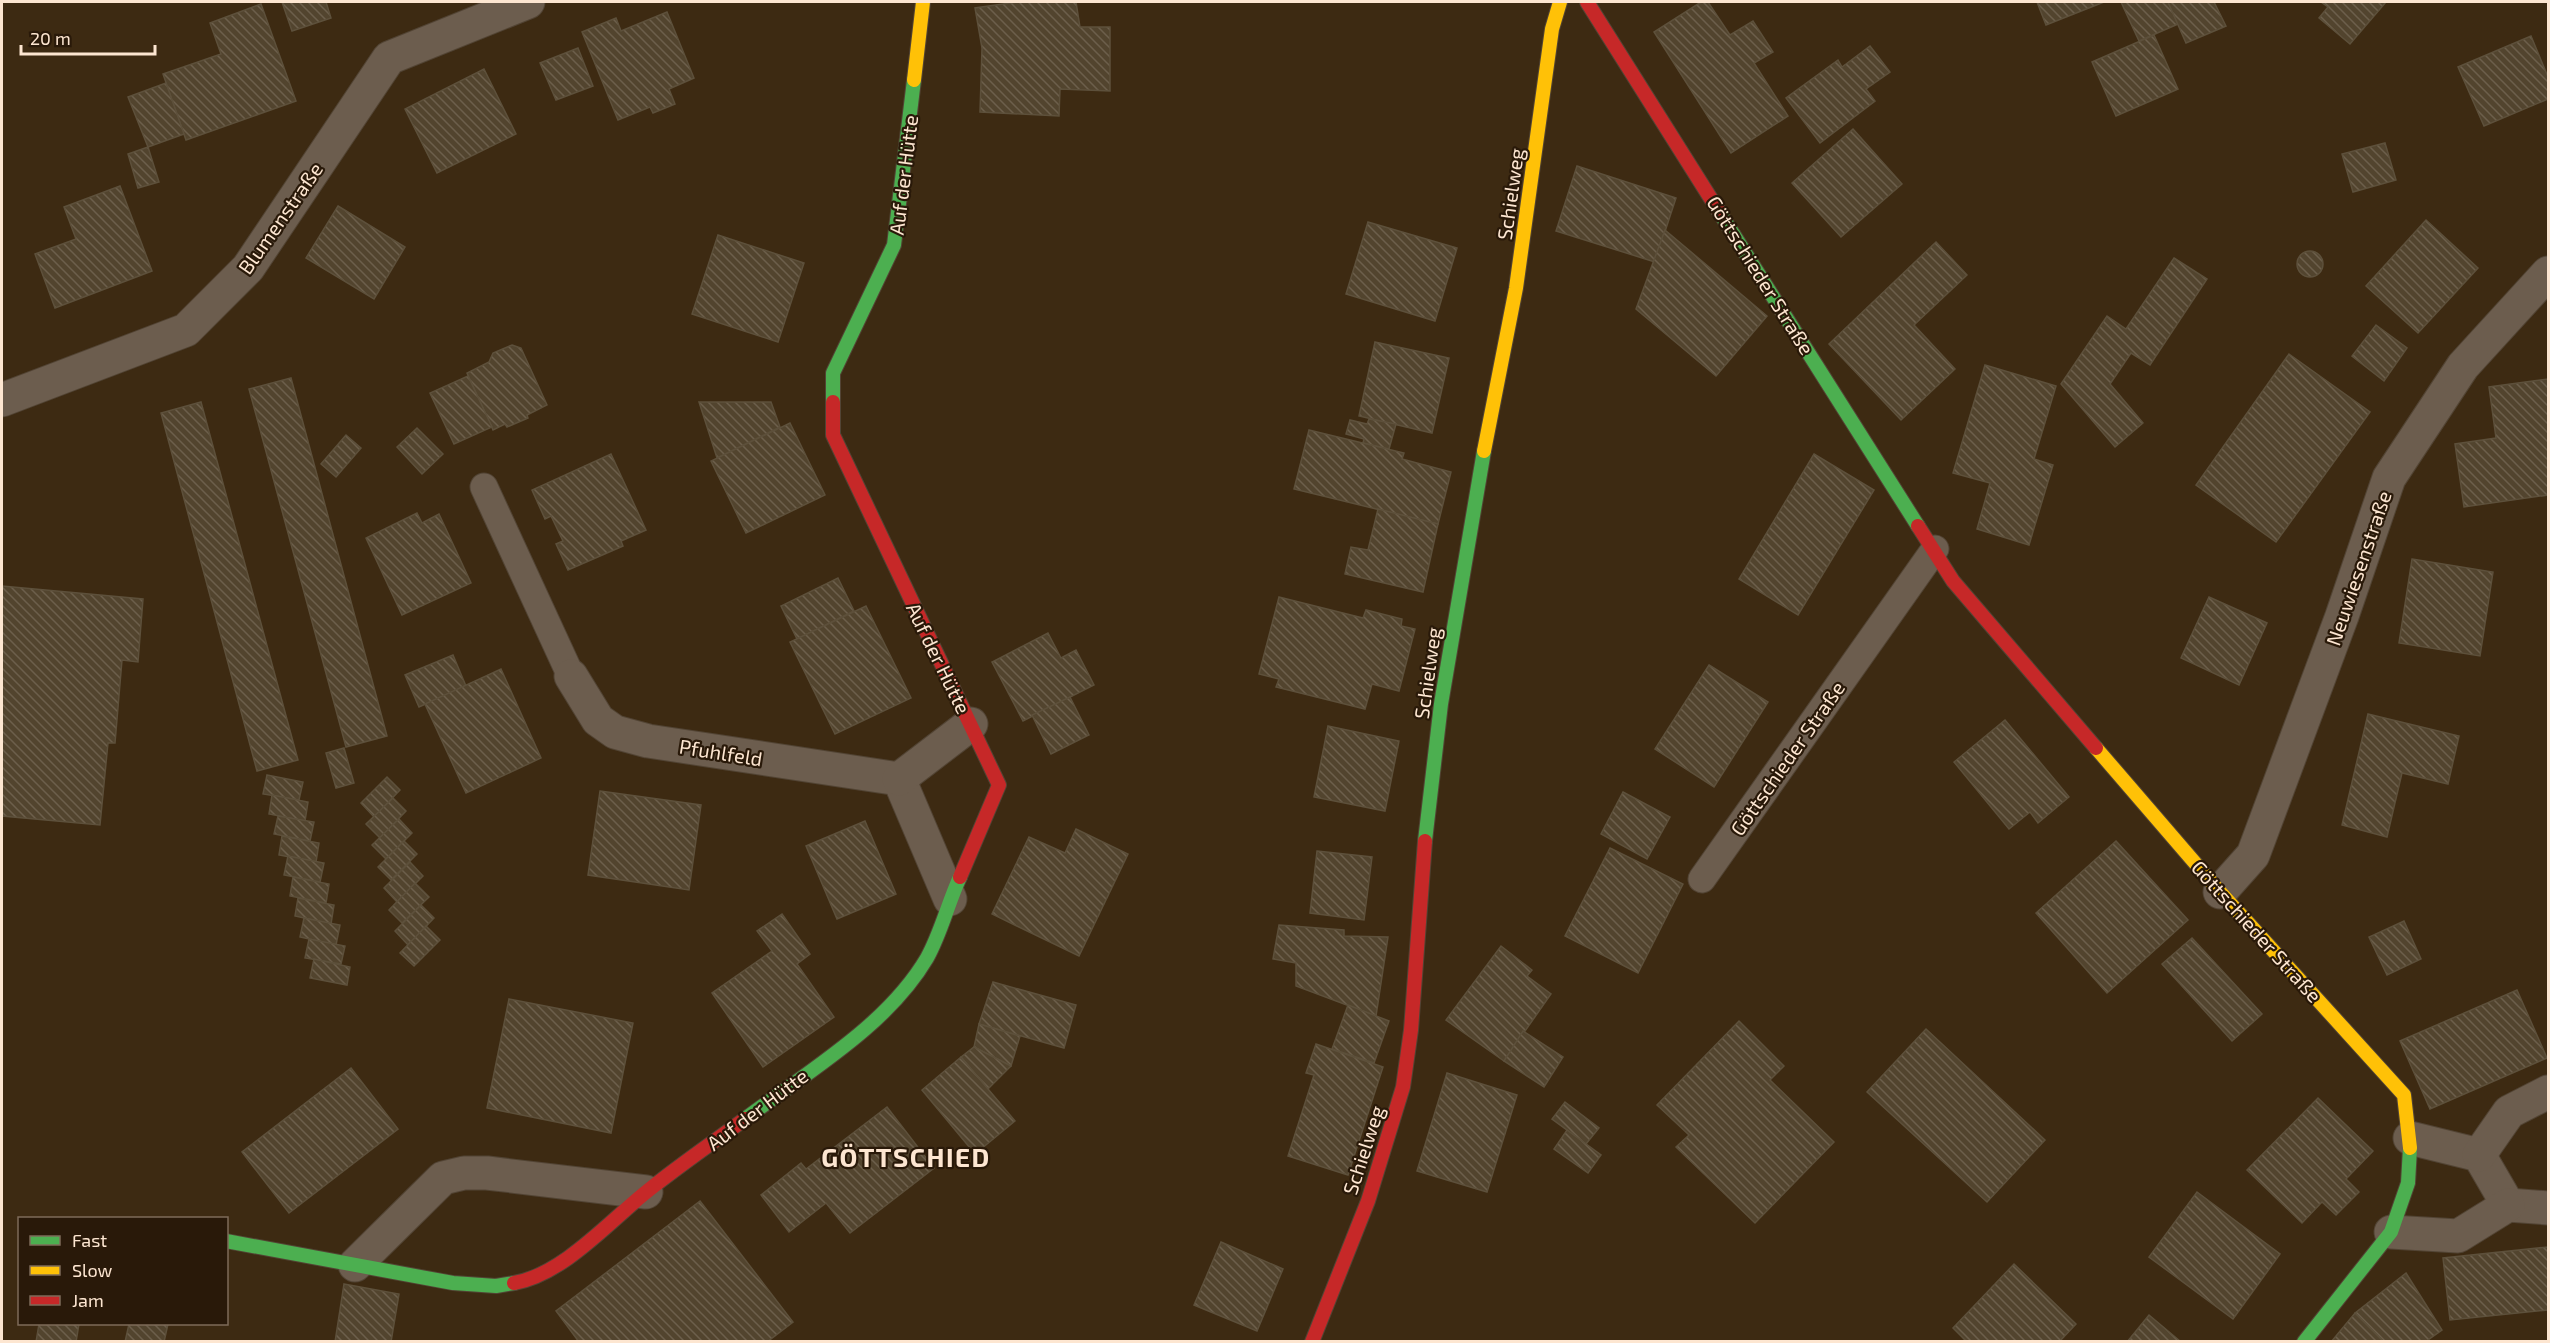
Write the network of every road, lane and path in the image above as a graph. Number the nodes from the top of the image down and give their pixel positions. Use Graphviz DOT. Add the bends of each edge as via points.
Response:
graph roads {
  1 [pos="528,2"];
  2 [pos="924,2"];
  3 [pos="1560,2"];
  4 [pos="1587,2"];
  5 [pos="2548,273"];
  6 [pos="2,400"];
  7 [pos="484,487"];
  8 [pos="1935,549"];
  9 [pos="571,676"];
  10 [pos="971,724"];
  11 [pos="899,779"];
  12 [pos="1702,879"];
  13 [pos="2220,892"];
  14 [pos="950,899"];
  15 [pos="2548,1092"];
  16 [pos="2410,1138"];
  17 [pos="2479,1155"];
  18 [pos="645,1192"];
  19 [pos="2508,1205"];
  20 [pos="2548,1208"];
  21 [pos="2391,1232"];
  22 [pos="228,1241"];
  23 [pos="355,1265"];
  24 [pos="1312,1341"];
  25 [pos="2304,1341"];
  1 -- 6 [label="street, Blumenstraße" via="389,58 248,268 186,330"];
  2 -- 10 [label="street, Auf der Hütte" via="894,245 832,373 832,435"];
  3 -- 24 [label="street, Schielweg" via="1552,29 1516,288 1473,507 1443,693 1425,844 1412,1030 1403,1087 1368,1201"];
  4 -- 8 [label="street, Göttschieder Straße"];
  5 -- 13 [label="street, Neuwiesenstraße" via="2463,366 2389,478 2253,855"];
  7 -- 9 [label="lane"];
  8 -- 12 [label="lane, Göttschieder Straße"];
  8 -- 13 [label="street, Göttschieder Straße" via="1953,581"];
  9 -- 11 [label="street, Pfuhlfeld" via="598,720 615,732 648,741"];
  10 -- 11 [label="street"];
  10 -- 14 [label="street, Auf der Hütte" via="999,785"];
  11 -- 14 [label="street"];
  13 -- 16 [label="street, Göttschieder Straße" via="2404,1095"];
  14 -- 18 [label="street, Auf der Hütte" via="927,956 904,992 872,1024"];
  15 -- 17 [label="street" via="2509,1112"];
  16 -- 17 [label="street"];
  16 -- 21 [label="street, Göttschieder Straße" via="2408,1184"];
  17 -- 19 [label="street"];
  18 -- 23 [label="street, Auf der Hütte" via="566,1259 527,1281 496,1286 453,1283"];
  18 -- 23 [label="street" via="487,1173 443,1178"];
  19 -- 20 [label="street"];
  19 -- 21 [label="street" via="2458,1236"];
  21 -- 25 [label="street, Göttschieder Straße"];
  22 -- 23 [label="street, Auf der Hütte"];
}
